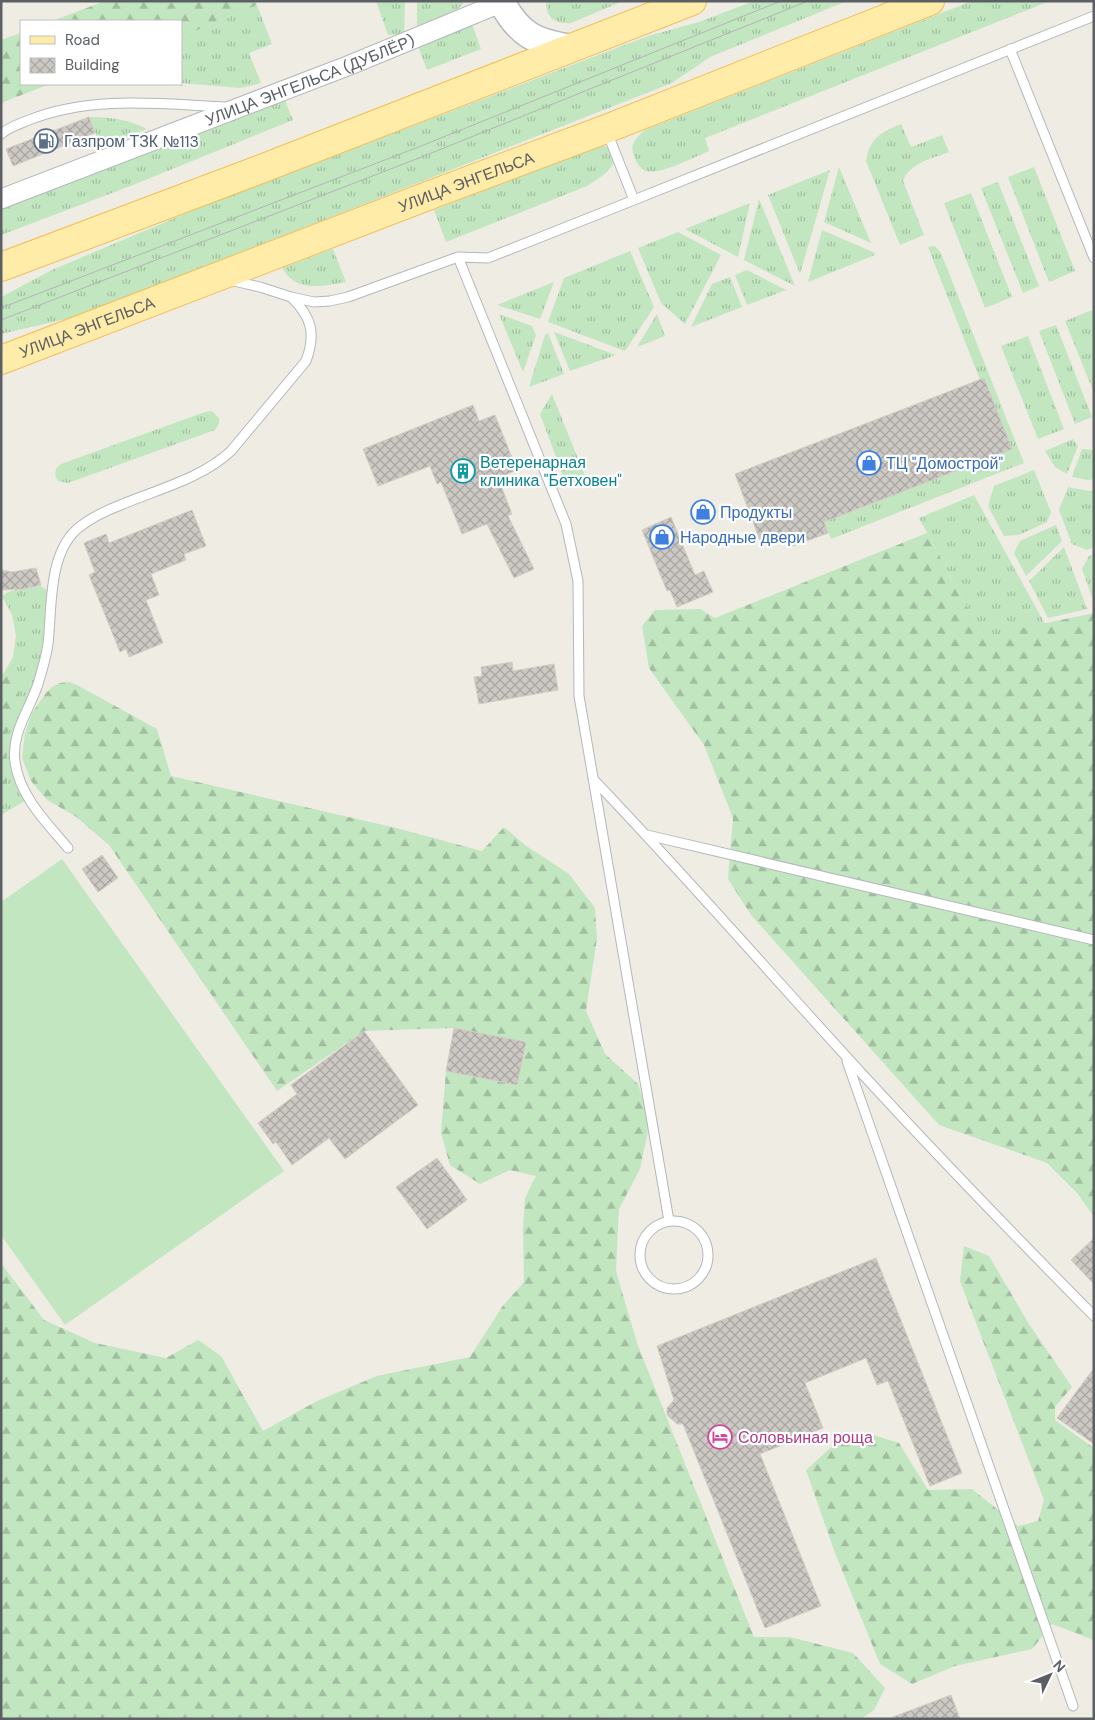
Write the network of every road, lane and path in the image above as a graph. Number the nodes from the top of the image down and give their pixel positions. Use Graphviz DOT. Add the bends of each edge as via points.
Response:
graph roads {
  1 [pos="692,1"];
  2 [pos="930,1"];
  3 [pos="502,2"];
  4 [pos="1094,16"];
  5 [pos="571,48"];
  6 [pos="1010,49"];
  7 [pos="239,107"];
  8 [pos="606,129"];
  9 [pos="1,134"];
  10 [pos="1,199"];
  11 [pos="634,200"];
  12 [pos="458,257"];
  13 [pos="1094,258"];
  14 [pos="1,267"];
  15 [pos="215,277"];
  16 [pos="291,297"];
  17 [pos="1,360"];
  18 [pos="595,780"];
  19 [pos="647,835"];
  20 [pos="68,848"];
  21 [pos="1094,940"];
  22 [pos="846,1056"];
  23 [pos="669,1221"];
  24 [pos="1094,1316"];
  25 [pos="1073,1706"];
  1 -- 5 [label="main road"];
  2 -- 8 [label="main road, УЛИЦА ЭНГЕЛЬСА"];
  3 -- 5 [label="street" via="527,35 545,43"];
  3 -- 7 [label="street, УЛИЦА ЭНГЕЛЬСА (ДУБЛЁР)"];
  4 -- 6 [label="lane"];
  5 -- 14 [label="main road"];
  6 -- 11 [label="lane"];
  6 -- 13 [label="lane"];
  7 -- 9 [label="lane" via="128,103 76,107 44,114"];
  7 -- 10 [label="street, УЛИЦА ЭНГЕЛЬСА (ДУБЛЁР)"];
  8 -- 11 [label="lane"];
  8 -- 15 [label="main road, УЛИЦА ЭНГЕЛЬСА"];
  11 -- 12 [label="lane" via="488,258"];
  12 -- 16 [label="lane" via="348,297 314,302"];
  12 -- 18 [label="lane" via="566,524 578,581 579,696"];
  15 -- 16 [label="lane"];
  15 -- 17 [label="main road, УЛИЦА ЭНГЕЛЬСА"];
  16 -- 20 [label="lane" via="301,307 312,333 306,361 231,451 204,471 93,518 76,529 65,543 56,568 43,669 16,734 14,750 20,781 28,799"];
  18 -- 19 [label="lane"];
  18 -- 23 [label="lane"];
  19 -- 21 [label="lane"];
  19 -- 22 [label="lane"];
  22 -- 24 [label="lane"];
  22 -- 25 [label="lane"];
  23 -- 23 [label="lane" via="652,1228 642,1240 639,1257 642,1269 651,1281 669,1289 685,1287 701,1276 708,1248 699,1231 683,1222"];
}
